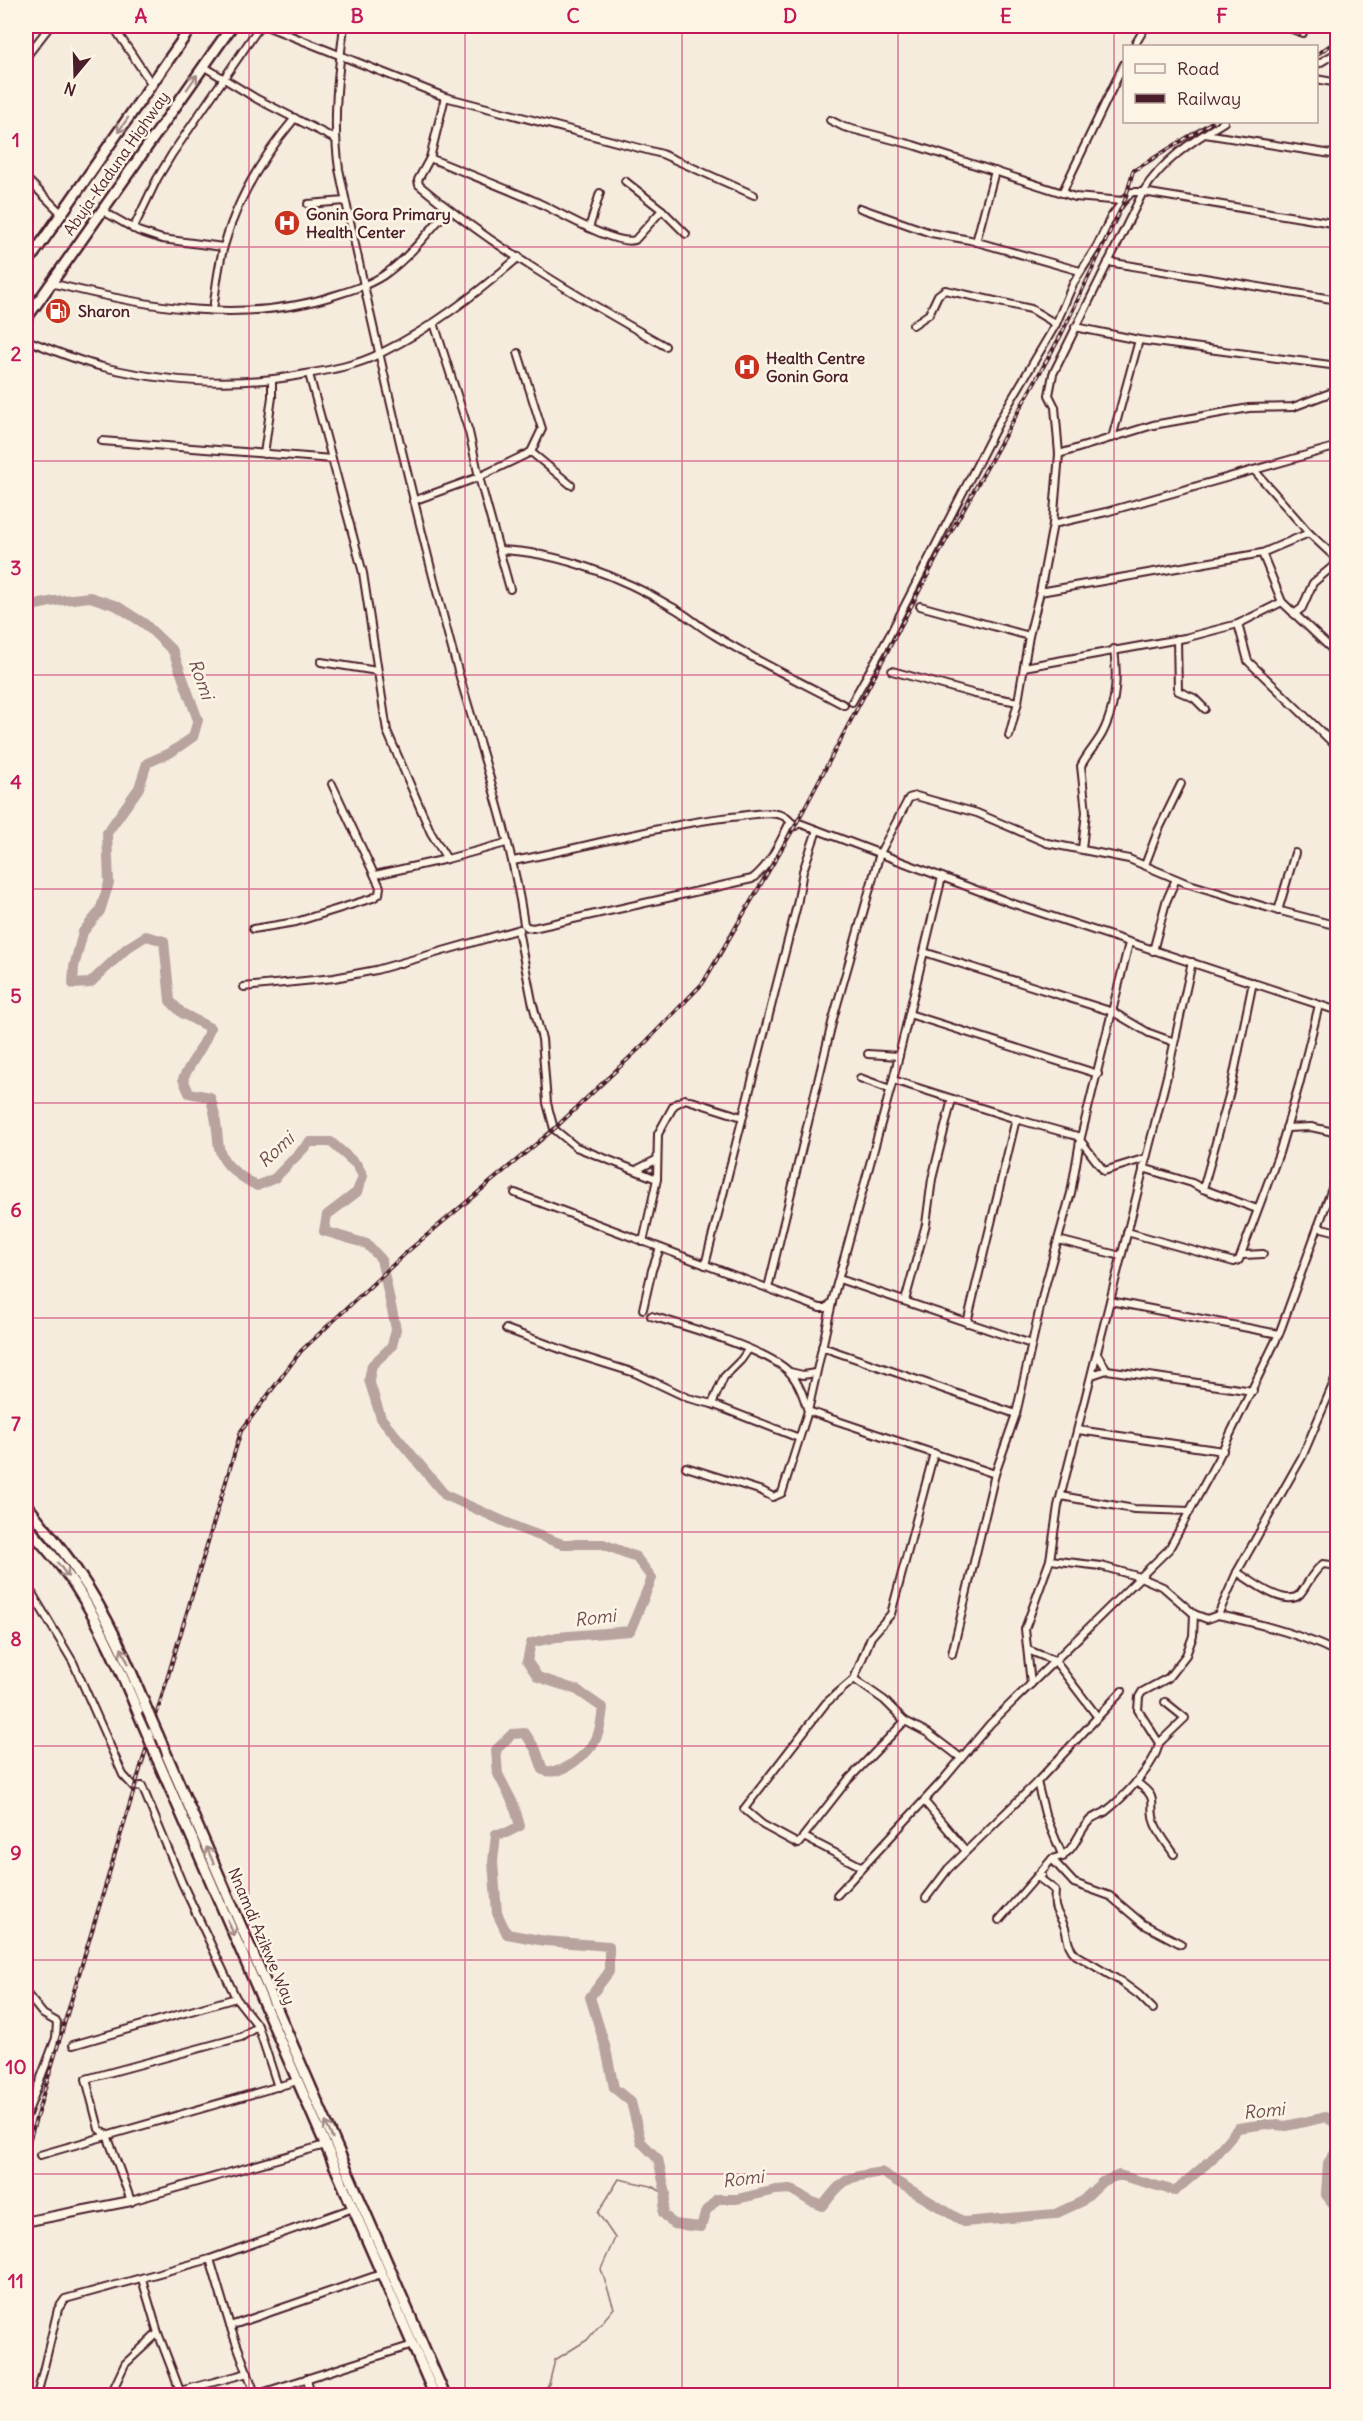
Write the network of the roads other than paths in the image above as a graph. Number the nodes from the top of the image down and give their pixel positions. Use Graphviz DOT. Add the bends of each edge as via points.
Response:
graph roads {
  1 [pos="50,26"];
  2 [pos="113,26"];
  3 [pos="192,26"];
  4 [pos="232,26"];
  5 [pos="260,26"];
  6 [pos="266,26"];
  7 [pos="344,26"];
  8 [pos="1146,26"];
  9 [pos="1284,26"];
  10 [pos="1304,33"];
  11 [pos="1135,45"];
  12 [pos="1338,52"];
  13 [pos="340,54"];
  14 [pos="26,57"];
  15 [pos="1318,64"];
  16 [pos="203,66"];
  17 [pos="1123,68"];
  18 [pos="224,79"];
  19 [pos="1318,79"];
  20 [pos="152,83"];
  21 [pos="1338,83"];
  22 [pos="446,97"];
  23 [pos="295,118"];
  24 [pos="830,120"];
  25 [pos="1222,123"];
  26 [pos="1204,134"];
  27 [pos="335,139"];
  28 [pos="1338,155"];
  29 [pos="430,158"];
  30 [pos="995,171"];
  31 [pos="26,178"];
  32 [pos="625,181"];
  33 [pos="1143,192"];
  34 [pos="600,193"];
  35 [pos="1062,193"];
  36 [pos="754,195"];
  37 [pos="345,201"];
  38 [pos="1124,201"];
  39 [pos="308,204"];
  40 [pos="860,208"];
  41 [pos="101,210"];
  42 [pos="448,210"];
  43 [pos="662,210"];
  44 [pos="61,213"];
  45 [pos="1338,224"];
  46 [pos="589,228"];
  47 [pos="134,229"];
  48 [pos="686,234"];
  49 [pos="976,242"];
  50 [pos="223,247"];
  51 [pos="519,257"];
  52 [pos="1108,262"];
  53 [pos="26,265"];
  54 [pos="1080,272"];
  55 [pos="51,283"];
  56 [pos="365,285"];
  57 [pos="1338,300"];
  58 [pos="213,310"];
  59 [pos="26,319"];
  60 [pos="434,323"];
  61 [pos="1056,324"];
  62 [pos="913,326"];
  63 [pos="1075,327"];
  64 [pos="26,340"];
  65 [pos="1138,340"];
  66 [pos="665,346"];
  67 [pos="518,353"];
  68 [pos="379,355"];
  69 [pos="1338,366"];
  70 [pos="309,374"];
  71 [pos="272,381"];
  72 [pos="1338,390"];
  73 [pos="1112,438"];
  74 [pos="102,441"];
  75 [pos="1334,447"];
  76 [pos="531,452"];
  77 [pos="264,454"];
  78 [pos="1059,454"];
  79 [pos="1338,455"];
  80 [pos="332,459"];
  81 [pos="1254,470"];
  82 [pos="479,477"];
  83 [pos="571,485"];
  84 [pos="413,501"];
  85 [pos="1053,524"];
  86 [pos="1309,533"];
  87 [pos="499,550"];
  88 [pos="1262,553"];
  89 [pos="1338,561"];
  90 [pos="510,589"];
  91 [pos="1040,592"];
  92 [pos="1282,602"];
  93 [pos="920,606"];
  94 [pos="1294,614"];
  95 [pos="1238,624"];
  96 [pos="1029,636"];
  97 [pos="1177,639"];
  98 [pos="1114,649"];
  99 [pos="1338,655"];
  100 [pos="321,662"];
  101 [pos="1024,667"];
  102 [pos="377,671"];
  103 [pos="892,671"];
  104 [pos="852,702"];
  105 [pos="1018,702"];
  106 [pos="844,705"];
  107 [pos="1205,709"];
  108 [pos="1009,736"];
  109 [pos="1338,748"];
  110 [pos="332,784"];
  111 [pos="1181,784"];
  112 [pos="792,823"];
  113 [pos="817,830"];
  114 [pos="506,843"];
  115 [pos="1082,849"];
  116 [pos="880,853"];
  117 [pos="1295,853"];
  118 [pos="447,859"];
  119 [pos="513,861"];
  120 [pos="1145,866"];
  121 [pos="375,876"];
  122 [pos="942,877"];
  123 [pos="1176,879"];
  124 [pos="1278,910"];
  125 [pos="1338,926"];
  126 [pos="526,927"];
  127 [pos="253,929"];
  128 [pos="518,930"];
  129 [pos="1129,943"];
  130 [pos="1153,951"];
  131 [pos="924,952"];
  132 [pos="1192,962"];
  133 [pos="1252,982"];
  134 [pos="244,987"];
  135 [pos="1319,1005"];
  136 [pos="1338,1011"];
  137 [pos="1113,1012"];
  138 [pos="909,1014"];
  139 [pos="1174,1042"];
  140 [pos="868,1054"];
  141 [pos="899,1056"];
  142 [pos="1098,1074"];
  143 [pos="860,1078"];
  144 [pos="893,1080"];
  145 [pos="890,1089"];
  146 [pos="952,1099"];
  147 [pos="742,1117"];
  148 [pos="1016,1119"];
  149 [pos="1286,1128"];
  150 [pos="1338,1132"];
  151 [pos="1079,1138"];
  152 [pos="1146,1158"];
  153 [pos="656,1160"];
  154 [pos="1143,1168"];
  155 [pos="638,1169"];
  156 [pos="1338,1172"];
  157 [pos="657,1179"];
  158 [pos="1203,1189"];
  159 [pos="515,1193"];
  160 [pos="1257,1209"];
  161 [pos="1318,1227"];
  162 [pos="1127,1232"];
  163 [pos="1338,1232"];
  164 [pos="1058,1240"];
  165 [pos="643,1242"];
  166 [pos="660,1248"];
  167 [pos="1263,1254"];
  168 [pos="1243,1255"];
  169 [pos="1121,1256"];
  170 [pos="705,1265"];
  171 [pos="839,1279"];
  172 [pos="768,1288"];
  173 [pos="905,1301"];
  174 [pos="832,1302"];
  175 [pos="1110,1302"];
  176 [pos="643,1309"];
  177 [pos="651,1316"];
  178 [pos="967,1323"];
  179 [pos="506,1329"];
  180 [pos="1279,1334"];
  181 [pos="1031,1344"];
  182 [pos="822,1347"];
  183 [pos="748,1350"];
  184 [pos="1097,1354"];
  185 [pos="1107,1370"];
  186 [pos="790,1372"];
  187 [pos="815,1373"];
  188 [pos="1338,1373"];
  189 [pos="1092,1375"];
  190 [pos="1253,1391"];
  191 [pos="712,1404"];
  192 [pos="808,1411"];
  193 [pos="1016,1414"];
  194 [pos="1078,1430"];
  195 [pos="799,1438"];
  196 [pos="1223,1451"];
  197 [pos="934,1454"];
  198 [pos="686,1467"];
  199 [pos="995,1474"];
  200 [pos="1061,1496"];
  201 [pos="26,1504"];
  202 [pos="1190,1511"];
  203 [pos="28,1528"];
  204 [pos="26,1540"];
  205 [pos="1050,1560"];
  206 [pos="1338,1566"];
  207 [pos="1237,1572"];
  208 [pos="1140,1577"];
  209 [pos="26,1582"];
  210 [pos="1194,1614"];
  211 [pos="1218,1615"];
  212 [pos="1207,1619"];
  213 [pos="1194,1625"];
  214 [pos="1028,1650"];
  215 [pos="1338,1653"];
  216 [pos="952,1654"];
  217 [pos="1056,1661"];
  218 [pos="854,1679"];
  219 [pos="1032,1684"];
  220 [pos="1122,1691"];
  221 [pos="1165,1702"];
  222 [pos="1097,1716"];
  223 [pos="905,1721"];
  224 [pos="1159,1743"];
  225 [pos="961,1758"];
  226 [pos="1037,1782"];
  227 [pos="1136,1782"];
  228 [pos="924,1801"];
  229 [pos="798,1844"];
  230 [pos="966,1851"];
  231 [pos="1174,1854"];
  232 [pos="1063,1857"];
  233 [pos="1052,1859"];
  234 [pos="862,1867"];
  235 [pos="837,1895"];
  236 [pos="926,1898"];
  237 [pos="999,1920"];
  238 [pos="1180,1944"];
  239 [pos="26,1993"];
  240 [pos="236,1998"];
  241 [pos="1153,2009"];
  242 [pos="258,2026"];
  243 [pos="73,2045"];
  244 [pos="297,2081"];
  245 [pos="278,2087"];
  246 [pos="308,2094"];
  247 [pos="26,2117"];
  248 [pos="107,2135"];
  249 [pos="325,2145"];
  250 [pos="40,2154"];
  251 [pos="131,2201"];
  252 [pos="353,2208"];
  253 [pos="27,2221"];
  254 [pos="210,2259"];
  255 [pos="381,2274"];
  256 [pos="142,2279"];
  257 [pos="230,2326"];
  258 [pos="158,2332"];
  259 [pos="413,2345"];
  260 [pos="248,2373"];
  261 [pos="307,2378"];
  262 [pos="181,2393"];
  263 [pos="37,2394"];
  264 [pos="256,2395"];
  265 [pos="49,2396"];
  266 [pos="110,2396"];
  267 [pos="311,2396"];
  268 [pos="435,2396"];
  269 [pos="445,2396"];
  1 -- 14 [label="street"];
  2 -- 20 [label="street"];
  3 -- 20 [label="highway, Abuja-Kaduna Highway"];
  4 -- 16 [label="highway, Abuja-Kaduna Highway"];
  5 -- 18 [label="street"];
  6 -- 13 [label="street"];
  7 -- 13 [label="street"];
  8 -- 11 [label="street"];
  9 -- 10 [label="street"];
  12 -- 15 [label="street"];
  13 -- 22 [label="street"];
  13 -- 27 [label="street"];
  16 -- 18 [label="street"];
  41 -- 16 [label="highway, Abuja-Kaduna Highway, one-way"];
  17 -- 35 [label="street"];
  18 -- 23 [label="street"];
  18 -- 47 [label="street" via="157,179"];
  19 -- 21 [label="street"];
  20 -- 44 [label="highway, Abuja-Kaduna Highway, one-way"];
  22 -- 29 [label="street"];
  22 -- 36 [label="street" via="662,154"];
  23 -- 27 [label="street"];
  23 -- 50 [label="street" via="257,171"];
  24 -- 30 [label="street"];
  25 -- 26 [label="street"];
  26 -- 28 [label="street"];
  26 -- 33 [label="street" via="1174,155"];
  27 -- 37 [label="street"];
  29 -- 42 [label="street" via="418,183"];
  29 -- 46 [label="street"];
  30 -- 35 [label="street"];
  30 -- 49 [label="street"];
  31 -- 44 [label="street"];
  32 -- 43 [label="street"];
  33 -- 38 [label="street" via="1132,192"];
  33 -- 45 [label="street"];
  33 -- 52 [label="street"];
  34 -- 46 [label="street"];
  35 -- 38 [label="street"];
  37 -- 39 [label="street"];
  37 -- 56 [label="street"];
  38 -- 54 [label="street"];
  40 -- 49 [label="street" via="931,233"];
  41 -- 47 [label="street"];
  41 -- 55 [label="highway, Abuja-Kaduna Highway"];
  42 -- 51 [label="street"];
  42 -- 56 [label="street" via="388,273"];
  43 -- 46 [label="street" via="632,241"];
  43 -- 48 [label="street"];
  44 -- 53 [label="highway, Abuja-Kaduna Highway"];
  47 -- 50 [label="street" via="162,239"];
  49 -- 54 [label="street"];
  50 -- 58 [label="street"];
  51 -- 60 [label="street"];
  51 -- 66 [label="street" via="588,303"];
  52 -- 57 [label="street"];
  52 -- 63 [label="street"];
  54 -- 61 [label="street"];
  55 -- 58 [label="street" via="120,301"];
  55 -- 59 [label="highway, Abuja-Kaduna Highway"];
  56 -- 58 [label="street" via="281,309"];
  56 -- 68 [label="street"];
  60 -- 68 [label="street"];
  60 -- 82 [label="street" via="469,432"];
  61 -- 62 [label="street" via="1031,309 945,290 938,295 929,314"];
  61 -- 104 [label="street" via="1003,414"];
  63 -- 65 [label="street"];
  63 -- 78 [label="street" via="1050,383"];
  64 -- 71 [label="street" via="102,367 147,376 199,382"];
  65 -- 69 [label="street"];
  65 -- 73 [label="street"];
  67 -- 76 [label="street" via="542,429"];
  68 -- 70 [label="street"];
  68 -- 84 [label="street"];
  70 -- 71 [label="street"];
  70 -- 80 [label="street"];
  71 -- 77 [label="street"];
  72 -- 73 [label="street" via="1293,407 1249,408 1153,425"];
  73 -- 78 [label="street"];
  74 -- 77 [label="street"];
  75 -- 79 [label="street"];
  75 -- 81 [label="street"];
  76 -- 82 [label="street"];
  76 -- 83 [label="street"];
  77 -- 80 [label="street"];
  78 -- 85 [label="street"];
  80 -- 102 [label="street" via="363,573"];
  81 -- 85 [label="street"];
  81 -- 86 [label="street"];
  82 -- 84 [label="street"];
  82 -- 87 [label="street"];
  84 -- 114 [label="street"];
  85 -- 91 [label="street"];
  86 -- 88 [label="street"];
  86 -- 89 [label="street"];
  87 -- 90 [label="street"];
  87 -- 106 [label="street" via="564,560 637,587 713,635"];
  88 -- 91 [label="street"];
  88 -- 92 [label="street"];
  89 -- 94 [label="street" via="1314,584 1302,608"];
  91 -- 96 [label="street"];
  92 -- 94 [label="street"];
  92 -- 95 [label="street"];
  93 -- 96 [label="street"];
  94 -- 99 [label="street"];
  95 -- 97 [label="street"];
  95 -- 109 [label="street" via="1248,661"];
  96 -- 101 [label="street"];
  97 -- 98 [label="street"];
  97 -- 107 [label="street" via="1178,692 1194,698"];
  98 -- 101 [label="street"];
  98 -- 115 [label="street" via="1118,677 1113,701 1102,734 1081,766 1086,812"];
  100 -- 102 [label="street"];
  101 -- 105 [label="street"];
  102 -- 118 [label="street" via="387,731 421,812"];
  103 -- 105 [label="street"];
  105 -- 108 [label="street"];
  110 -- 121 [label="street"];
  111 -- 120 [label="street"];
  112 -- 113 [label="street"];
  112 -- 119 [label="street" via="771,813 699,821"];
  112 -- 126 [label="street" via="773,857 752,879"];
  113 -- 116 [label="street"];
  113 -- 147 [label="street" via="803,871"];
  114 -- 118 [label="street"];
  114 -- 119 [label="street"];
  115 -- 116 [label="street" via="1047,843 977,813 916,796 905,801"];
  115 -- 120 [label="street"];
  116 -- 122 [label="street"];
  116 -- 172 [label="street" via="833,1019"];
  117 -- 124 [label="street"];
  118 -- 121 [label="street"];
  119 -- 126 [label="street"];
  120 -- 123 [label="street"];
  121 -- 127 [label="street" via="380,891 373,898 297,922"];
  122 -- 129 [label="street"];
  122 -- 131 [label="street"];
  123 -- 124 [label="street"];
  123 -- 130 [label="street"];
  124 -- 125 [label="street"];
  126 -- 128 [label="street"];
  128 -- 134 [label="street" via="376,970"];
  128 -- 155 [label="street" via="542,1039 547,1103 554,1129 576,1147"];
  129 -- 130 [label="street"];
  129 -- 137 [label="street"];
  130 -- 132 [label="street"];
  131 -- 137 [label="street"];
  131 -- 138 [label="street"];
  132 -- 133 [label="street"];
  132 -- 139 [label="street"];
  133 -- 135 [label="street"];
  133 -- 158 [label="street" via="1231,1088"];
  135 -- 136 [label="street"];
  135 -- 149 [label="street"];
  137 -- 139 [label="street" via="1149,1034"];
  137 -- 142 [label="street"];
  138 -- 141 [label="street"];
  138 -- 142 [label="street"];
  139 -- 152 [label="street"];
  140 -- 141 [label="street"];
  141 -- 144 [label="street"];
  142 -- 151 [label="street"];
  143 -- 145 [label="street"];
  144 -- 145 [label="street"];
  144 -- 146 [label="street"];
  145 -- 171 [label="street"];
  146 -- 148 [label="street"];
  146 -- 173 [label="street" via="932,1179 926,1224"];
  147 -- 153 [label="street" via="685,1099 679,1101 658,1134"];
  147 -- 170 [label="street"];
  148 -- 151 [label="street"];
  148 -- 178 [label="street"];
  149 -- 150 [label="street"];
  149 -- 160 [label="street"];
  151 -- 152 [label="street" via="1104,1171"];
  151 -- 164 [label="street" via="1071,1192"];
  152 -- 154 [label="street"];
  153 -- 155 [label="street"];
  153 -- 157 [label="street"];
  154 -- 158 [label="street"];
  154 -- 162 [label="street"];
  155 -- 157 [label="street"];
  156 -- 161 [label="street"];
  157 -- 165 [label="street"];
  158 -- 160 [label="street"];
  159 -- 165 [label="street"];
  160 -- 168 [label="street"];
  161 -- 163 [label="street"];
  161 -- 180 [label="street"];
  162 -- 168 [label="street" via="1234,1262"];
  162 -- 169 [label="street"];
  164 -- 169 [label="street"];
  164 -- 181 [label="street"];
  165 -- 166 [label="street"];
  166 -- 170 [label="street"];
  166 -- 176 [label="street"];
  167 -- 168 [label="street"];
  169 -- 175 [label="street"];
  170 -- 172 [label="street"];
  171 -- 173 [label="street"];
  171 -- 174 [label="street"];
  172 -- 174 [label="street" via="820,1308 827,1308"];
  173 -- 178 [label="street"];
  174 -- 182 [label="street"];
  175 -- 180 [label="street"];
  175 -- 184 [label="street"];
  177 -- 183 [label="street"];
  178 -- 181 [label="street"];
  179 -- 191 [label="street"];
  180 -- 190 [label="street"];
  181 -- 193 [label="street"];
  182 -- 187 [label="street"];
  182 -- 193 [label="street"];
  183 -- 186 [label="street"];
  183 -- 191 [label="street" via="724,1377"];
  184 -- 185 [label="street"];
  184 -- 189 [label="street"];
  185 -- 189 [label="street"];
  185 -- 190 [label="street"];
  186 -- 187 [label="street"];
  186 -- 192 [label="street"];
  187 -- 192 [label="street"];
  188 -- 207 [label="street" via="1302,1457"];
  189 -- 194 [label="street"];
  190 -- 196 [label="street"];
  191 -- 195 [label="street"];
  192 -- 195 [label="street"];
  192 -- 197 [label="street"];
  193 -- 199 [label="street"];
  194 -- 196 [label="street"];
  194 -- 200 [label="street"];
  195 -- 198 [label="street" via="778,1497"];
  196 -- 202 [label="street"];
  197 -- 199 [label="street"];
  197 -- 218 [label="street" via="891,1614 872,1637"];
  199 -- 216 [label="street"];
  200 -- 202 [label="street" via="1134,1509"];
  200 -- 205 [label="street"];
  246 -- 201 [label="highway, Nnamdi Azikwe Way, one-way, bridge" via="120,1646 79,1572"];
  202 -- 208 [label="street" via="1168,1549"];
  203 -- 204 [label="street"];
  203 -- 244 [label="highway, Nnamdi Azikwe Way, one-way, bridge" via="78,1590 107,1642"];
  205 -- 208 [label="street" via="1101,1566"];
  205 -- 214 [label="street" via="1025,1629"];
  206 -- 207 [label="street" via="1323,1564 1293,1598 1273,1595"];
  207 -- 211 [label="street"];
  208 -- 210 [label="street" via="1163,1587"];
  208 -- 217 [label="street"];
  209 -- 240 [label="street" via="73,1662 123,1775 134,1787 142,1786"];
  210 -- 212 [label="street"];
  210 -- 213 [label="street"];
  211 -- 212 [label="street"];
  211 -- 215 [label="street"];
  212 -- 213 [label="street"];
  213 -- 224 [label="street" via="1186,1655 1168,1678 1139,1697 1138,1710"];
  214 -- 217 [label="street"];
  214 -- 219 [label="street"];
  217 -- 219 [label="street"];
  217 -- 222 [label="street"];
  218 -- 223 [label="street"];
  218 -- 229 [label="street" via="826,1703 744,1809 763,1825"];
  219 -- 225 [label="street"];
  220 -- 222 [label="street"];
  221 -- 224 [label="street" via="1185,1718"];
  222 -- 226 [label="street"];
  223 -- 225 [label="street"];
  223 -- 229 [label="street" via="847,1781"];
  224 -- 227 [label="street"];
  225 -- 228 [label="street"];
  226 -- 230 [label="street"];
  226 -- 232 [label="street"];
  227 -- 231 [label="street" via="1149,1791 1155,1824"];
  227 -- 232 [label="street" via="1088,1822"];
  228 -- 230 [label="street"];
  228 -- 234 [label="street"];
  229 -- 234 [label="street" via="804,1837"];
  230 -- 236 [label="street"];
  232 -- 233 [label="street"];
  233 -- 237 [label="street"];
  233 -- 238 [label="street" via="1074,1883 1110,1896 1143,1924"];
  233 -- 241 [label="street" via="1039,1878 1055,1890 1055,1911 1065,1928 1069,1948 1139,1995"];
  234 -- 235 [label="street"];
  239 -- 247 [label="street" via="43,2014 57,2022 56,2038"];
  240 -- 242 [label="street"];
  240 -- 243 [label="street"];
  242 -- 245 [label="street"];
  242 -- 248 [label="street" via="241,2037 86,2079 99,2129"];
  244 -- 245 [label="street"];
  244 -- 246 [label="highway, Nnamdi Azikwe Way"];
  245 -- 248 [label="street"];
  246 -- 249 [label="highway, Nnamdi Azikwe Way"];
  269 -- 246 [label="highway, Nnamdi Azikwe Way, one-way"];
  248 -- 250 [label="street"];
  248 -- 251 [label="street"];
  249 -- 251 [label="street"];
  249 -- 252 [label="highway, Nnamdi Azikwe Way"];
  251 -- 253 [label="main road"];
  252 -- 254 [label="street"];
  252 -- 255 [label="highway, Nnamdi Azikwe Way"];
  254 -- 256 [label="street"];
  254 -- 257 [label="street"];
  255 -- 257 [label="street"];
  255 -- 259 [label="highway, Nnamdi Azikwe Way"];
  256 -- 258 [label="street"];
  256 -- 263 [label="street" via="62,2302"];
  257 -- 260 [label="street"];
  258 -- 262 [label="street"];
  258 -- 266 [label="street" via="125,2364"];
  259 -- 261 [label="street"];
  259 -- 268 [label="highway, Nnamdi Azikwe Way"];
  260 -- 262 [label="street"];
  260 -- 264 [label="street"];
  261 -- 264 [label="street"];
  261 -- 267 [label="street"];
  263 -- 265 [label="street"];
}
